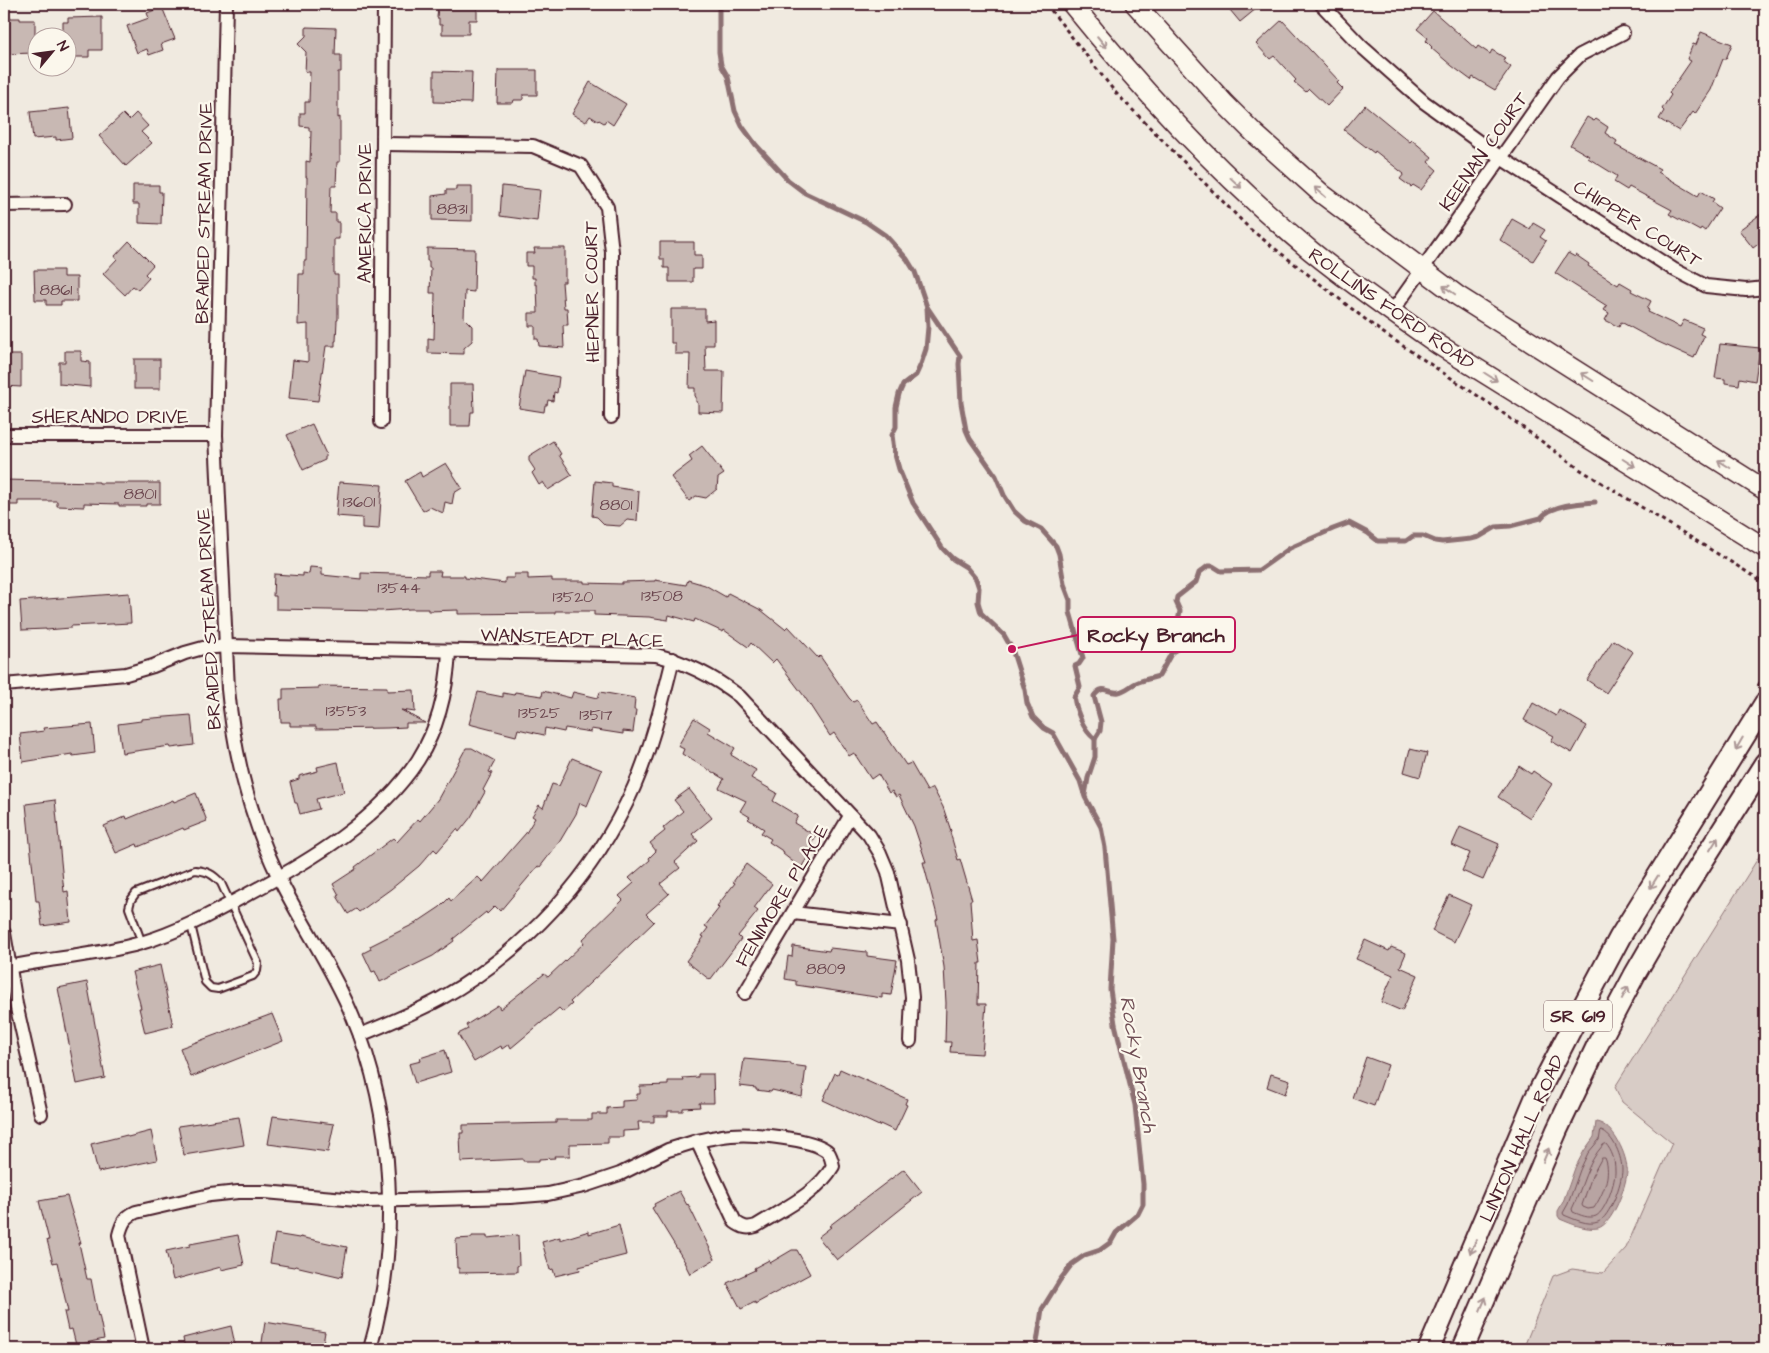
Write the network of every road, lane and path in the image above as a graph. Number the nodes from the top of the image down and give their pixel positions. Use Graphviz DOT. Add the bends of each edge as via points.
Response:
graph roads {
  1 [pos="226,4"];
  2 [pos="384,4"];
  3 [pos="1072,4"];
  4 [pos="1135,4"];
  5 [pos="1321,4"];
  6 [pos="1623,33"];
  7 [pos="383,144"];
  8 [pos="1501,158"];
  9 [pos="65,204"];
  10 [pos="4,206"];
  11 [pos="1421,270"];
  12 [pos="1765,288"];
  13 [pos="1392,312"];
  14 [pos="612,417"];
  15 [pos="381,422"];
  16 [pos="4,435"];
  17 [pos="216,435"];
  18 [pos="1765,490"];
  19 [pos="1765,548"];
  20 [pos="227,646"];
  21 [pos="449,652"];
  22 [pos="673,659"];
  23 [pos="4,685"];
  24 [pos="1765,703"];
  25 [pos="1765,763"];
  26 [pos="850,816"];
  27 [pos="279,877"];
  28 [pos="231,903"];
  29 [pos="792,913"];
  30 [pos="192,925"];
  31 [pos="901,925"];
  32 [pos="4,933"];
  33 [pos="142,942"];
  34 [pos="7,967"];
  35 [pos="745,994"];
  36 [pos="360,1035"];
  37 [pos="910,1041"];
  38 [pos="41,1114"];
  39 [pos="696,1141"];
  40 [pos="389,1200"];
  41 [pos="143,1349"];
  42 [pos="370,1349"];
  43 [pos="1429,1349"];
  44 [pos="1463,1349"];
  1 -- 17 [label="street, BRAIDED STREAM DRIVE"];
  2 -- 7 [label="street, AMERICA DRIVE"];
  3 -- 13 [label="main road, ROLLINS FORD ROAD, one-way" via="1140,86 1227,175 1312,251"];
  11 -- 4 [label="main road, one-way" via="1322,194 1255,134"];
  5 -- 8 [label="street, CHIPPER COURT" via="1361,46 1424,102"];
  6 -- 8 [label="street, KEENAN COURT" via="1589,49 1571,62"];
  7 -- 14 [label="street, HEPNER COURT" via="532,146 581,166 607,207 612,252"];
  7 -- 15 [label="street, AMERICA DRIVE"];
  8 -- 11 [label="street, KEENAN COURT"];
  8 -- 12 [label="street, CHIPPER COURT" via="1673,269 1706,286 1746,290"];
  9 -- 10 [label="street"];
  11 -- 13 [label="street, KEENAN COURT"];
  18 -- 11 [label="main road, one-way"];
  13 -- 19 [label="main road, ROLLINS FORD ROAD, one-way" via="1439,345"];
  16 -- 17 [label="street, SHERANDO DRIVE"];
  17 -- 20 [label="street, BRAIDED STREAM DRIVE"];
  20 -- 21 [label="street, WANSTEADT PLACE"];
  20 -- 23 [label="street, WANSTEADT PLACE" via="203,648 126,674"];
  20 -- 27 [label="street, BRAIDED STREAM DRIVE" via="231,725 240,769 252,812"];
  21 -- 22 [label="street, WANSTEADT PLACE" via="656,655"];
  21 -- 27 [label="street" via="442,706 420,758 407,777 349,832"];
  22 -- 26 [label="street, WANSTEADT PLACE" via="711,676 738,696"];
  22 -- 36 [label="street" via="650,746 635,786 594,859 571,889 545,918 479,974 441,998"];
  24 -- 43 [label="main road, LINTON HALL ROAD / SR 619, one-way" via="1620,937 1571,1029 1535,1099"];
  44 -- 25 [label="main road, LINTON HALL ROAD / SR 619, one-way" via="1596,1046 1674,908"];
  26 -- 29 [label="street, FENIMORE PLACE"];
  26 -- 31 [label="street, WANSTEADT PLACE" via="869,835 880,853"];
  27 -- 28 [label="street"];
  27 -- 36 [label="street, BRAIDED STREAM DRIVE" via="334,975"];
  28 -- 30 [label="street"];
  28 -- 30 [label="lane" via="258,963 258,971 253,976 218,989 211,988 205,982"];
  28 -- 33 [label="lane" via="221,883 205,871 195,870 136,893 129,908"];
  29 -- 31 [label="street"];
  29 -- 35 [label="street, FENIMORE PLACE"];
  30 -- 33 [label="street"];
  31 -- 37 [label="street, WANSTEADT PLACE" via="912,997"];
  32 -- 34 [label="street"];
  33 -- 34 [label="street" via="96,954"];
  34 -- 38 [label="street"];
  36 -- 40 [label="street, BRAIDED STREAM DRIVE" via="378,1103"];
  39 -- 39 [label="street" via="735,1222 750,1228 816,1188 833,1166 822,1148 790,1139 730,1135"];
  39 -- 40 [label="street" via="668,1150 620,1174 548,1194"];
  40 -- 41 [label="street" via="238,1192 210,1195 128,1216 119,1235"];
  40 -- 42 [label="street, BRAIDED STREAM DRIVE" via="385,1283"];
}
